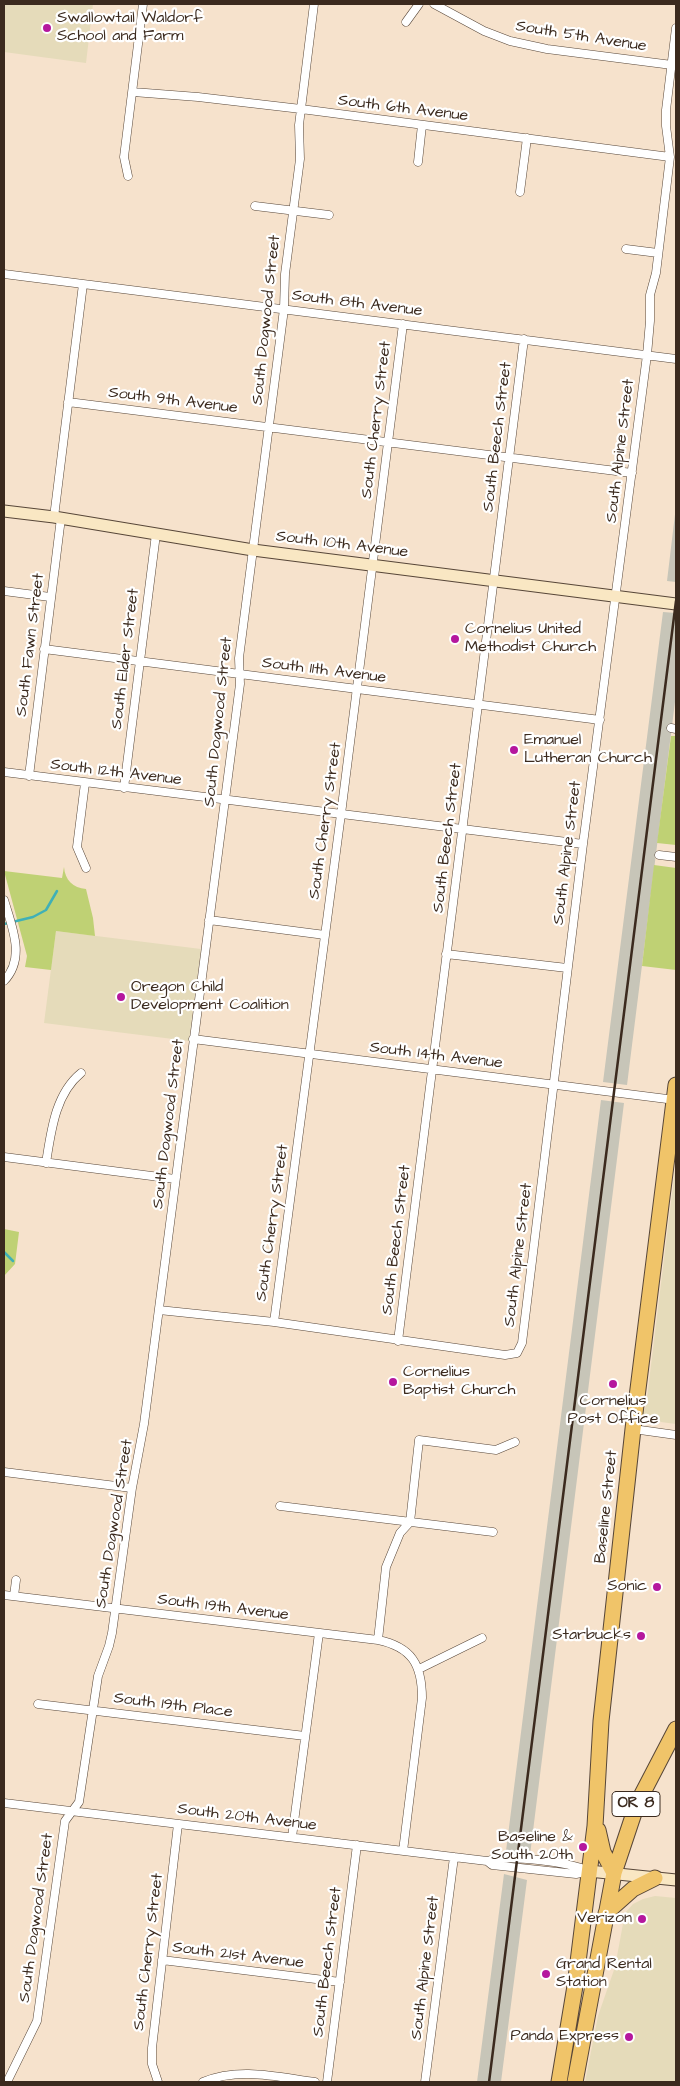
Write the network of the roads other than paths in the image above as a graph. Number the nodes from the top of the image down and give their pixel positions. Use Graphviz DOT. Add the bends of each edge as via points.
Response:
graph roads {
  1 [pos="144,4"];
  2 [pos="314,4"];
  3 [pos="418,4"];
  4 [pos="434,4"];
  5 [pos="406,22"];
  6 [pos="676,28"];
  7 [pos="672,65"];
  8 [pos="132,92"];
  9 [pos="301,109"];
  10 [pos="422,125"];
  11 [pos="526,138"];
  12 [pos="670,157"];
  13 [pos="418,162"];
  14 [pos="128,176"];
  15 [pos="520,192"];
  16 [pos="255,206"];
  17 [pos="293,210"];
  18 [pos="329,215"];
  19 [pos="626,249"];
  20 [pos="658,253"];
  21 [pos="4,274"];
  22 [pos="83,284"];
  23 [pos="284,309"];
  24 [pos="403,324"];
  25 [pos="524,339"];
  26 [pos="647,355"];
  27 [pos="676,359"];
  28 [pos="68,402"];
  29 [pos="269,427"];
  30 [pos="388,442"];
  31 [pos="509,458"];
  32 [pos="632,473"];
  33 [pos="4,511"];
  34 [pos="57,518"];
  35 [pos="156,534"];
  36 [pos="253,550"];
  37 [pos="373,566"];
  38 [pos="494,581"];
  39 [pos="4,591"];
  40 [pos="616,596"];
  41 [pos="50,597"];
  42 [pos="676,604"];
  43 [pos="44,649"];
  44 [pos="139,661"];
  45 [pos="240,674"];
  46 [pos="357,689"];
  47 [pos="478,704"];
  48 [pos="600,720"];
  49 [pos="4,772"];
  50 [pos="29,776"];
  51 [pos="85,783"];
  52 [pos="124,788"];
  53 [pos="225,800"];
  54 [pos="341,814"];
  55 [pos="463,829"];
  56 [pos="583,844"];
  57 [pos="659,855"];
  58 [pos="676,857"];
  59 [pos="86,868"];
  60 [pos="4,900"];
  61 [pos="209,920"];
  62 [pos="325,935"];
  63 [pos="446,954"];
  64 [pos="568,968"];
  65 [pos="4,981"];
  66 [pos="193,1039"];
  67 [pos="310,1054"];
  68 [pos="432,1069"];
  69 [pos="81,1073"];
  70 [pos="553,1085"];
  71 [pos="676,1095"];
  72 [pos="4,1157"];
  73 [pos="46,1163"];
  74 [pos="175,1179"];
  75 [pos="158,1310"];
  76 [pos="274,1322"];
  77 [pos="398,1341"];
  78 [pos="633,1429"];
  79 [pos="676,1435"];
  80 [pos="514,1442"];
  81 [pos="4,1472"];
  82 [pos="132,1488"];
  83 [pos="280,1506"];
  84 [pos="410,1522"];
  85 [pos="493,1532"];
  86 [pos="16,1580"];
  87 [pos="4,1595"];
  88 [pos="14,1596"];
  89 [pos="116,1609"];
  90 [pos="319,1633"];
  91 [pos="482,1638"];
  92 [pos="378,1640"];
  93 [pos="419,1669"];
  94 [pos="38,1704"];
  95 [pos="92,1710"];
  96 [pos="676,1729"];
  97 [pos="304,1736"];
  98 [pos="4,1803"];
  99 [pos="72,1812"];
  100 [pos="178,1824"];
  101 [pos="595,1826"];
  102 [pos="292,1837"];
  103 [pos="357,1845"];
  104 [pos="403,1851"];
  105 [pos="454,1858"];
  106 [pos="590,1870"];
  107 [pos="614,1873"];
  108 [pos="655,1878"];
  109 [pos="676,1880"];
  110 [pos="606,1913"];
  111 [pos="162,1960"];
  112 [pos="340,1982"];
  113 [pos="593,1990"];
  114 [pos="7,2082"];
  115 [pos="158,2082"];
  116 [pos="202,2082"];
  117 [pos="315,2082"];
  118 [pos="327,2082"];
  119 [pos="425,2082"];
  120 [pos="558,2082"];
  121 [pos="575,2082"];
  1 -- 8 [label="street"];
  2 -- 9 [label="street, South Dogwood Street"];
  3 -- 5 [label="street"];
  4 -- 7 [label="street, South 5th Avenue" via="510,41"];
  6 -- 7 [label="street, South Alpine Street"];
  7 -- 12 [label="street, South Alpine Street" via="666,126"];
  8 -- 9 [label="street, South 6th Avenue"];
  8 -- 14 [label="street" via="124,156"];
  9 -- 10 [label="street, South 6th Avenue"];
  9 -- 17 [label="street, South Dogwood Street" via="300,159"];
  10 -- 11 [label="street, South 6th Avenue"];
  10 -- 13 [label="street"];
  11 -- 12 [label="street, South 6th Avenue"];
  11 -- 15 [label="street"];
  12 -- 20 [label="street, South Alpine Street"];
  16 -- 17 [label="street"];
  17 -- 18 [label="street"];
  17 -- 23 [label="street, South Dogwood Street"];
  19 -- 20 [label="street"];
  20 -- 26 [label="street, South Alpine Street" via="650,295"];
  21 -- 22 [label="street, South 8th Avenue"];
  22 -- 23 [label="street, South 8th Avenue"];
  22 -- 28 [label="street, South Fawn Street"];
  23 -- 24 [label="street, South 8th Avenue"];
  23 -- 29 [label="street, South Dogwood Street"];
  24 -- 25 [label="street, South 8th Avenue"];
  24 -- 30 [label="street, South Cherry Street"];
  25 -- 26 [label="street, South 8th Avenue"];
  25 -- 31 [label="street, South Beech Street"];
  26 -- 27 [label="street, South 8th Avenue"];
  26 -- 32 [label="street, South Alpine Street"];
  28 -- 29 [label="street, South 9th Avenue"];
  28 -- 34 [label="street, South Fawn Street"];
  29 -- 30 [label="street, South 9th Avenue"];
  29 -- 36 [label="street, South Dogwood Street"];
  30 -- 31 [label="street, South 9th Avenue"];
  30 -- 37 [label="street, South Cherry Street"];
  31 -- 32 [label="street, South 9th Avenue"];
  31 -- 38 [label="street, South Beech Street"];
  32 -- 40 [label="street, South Alpine Street"];
  33 -- 34 [label="main road, South 10th Avenue"];
  34 -- 35 [label="main road, South 10th Avenue"];
  34 -- 41 [label="street, South Fawn Street"];
  35 -- 36 [label="main road, South 10th Avenue"];
  35 -- 44 [label="street, South Elder Street"];
  36 -- 37 [label="main road, South 10th Avenue"];
  36 -- 45 [label="street, South Dogwood Street" via="239,658"];
  37 -- 38 [label="main road, South 10th Avenue"];
  37 -- 46 [label="street, South Cherry Street"];
  38 -- 40 [label="main road, South 10th Avenue"];
  38 -- 47 [label="street, South Beech Street"];
  39 -- 41 [label="street"];
  40 -- 42 [label="main road, South 10th Avenue"];
  40 -- 48 [label="street, South Alpine Street"];
  41 -- 43 [label="street, South Fawn Street"];
  43 -- 44 [label="street, South 11th Avenue"];
  43 -- 50 [label="street, South Fawn Street"];
  44 -- 45 [label="street, South 11th Avenue"];
  44 -- 52 [label="street, South Elder Street"];
  45 -- 46 [label="street, South 11th Avenue"];
  45 -- 53 [label="street, South Dogwood Street"];
  46 -- 47 [label="street, South 11th Avenue"];
  46 -- 54 [label="street, South Cherry Street"];
  47 -- 48 [label="street, South 11th Avenue"];
  47 -- 55 [label="street, South Beech Street"];
  48 -- 56 [label="street, South Alpine Street"];
  49 -- 50 [label="street, South 12th Avenue"];
  50 -- 51 [label="street, South 12th Avenue"];
  51 -- 52 [label="street, South 12th Avenue"];
  51 -- 59 [label="street" via="78,848"];
  52 -- 53 [label="street, South 12th Avenue"];
  53 -- 54 [label="street, South 12th Avenue"];
  53 -- 61 [label="street, South Dogwood Street"];
  54 -- 55 [label="street, South 12th Avenue"];
  54 -- 62 [label="street, South Cherry Street"];
  55 -- 56 [label="street, South 12th Avenue"];
  55 -- 63 [label="street, South Beech Street"];
  56 -- 64 [label="street, South Alpine Street"];
  57 -- 58 [label="street"];
  60 -- 65 [label="street" via="16,957"];
  61 -- 62 [label="street"];
  61 -- 66 [label="street, South Dogwood Street"];
  62 -- 67 [label="street, South Cherry Street"];
  63 -- 64 [label="street"];
  63 -- 68 [label="street, South Beech Street"];
  64 -- 70 [label="street, South Alpine Street"];
  66 -- 67 [label="street, South 14th Avenue"];
  66 -- 74 [label="street, South Dogwood Street"];
  67 -- 68 [label="street, South 14th Avenue"];
  67 -- 76 [label="street, South Cherry Street"];
  68 -- 70 [label="street, South 14th Avenue"];
  68 -- 77 [label="street, South Beech Street"];
  69 -- 73 [label="street" via="59,1103"];
  70 -- 71 [label="street, South 14th Avenue"];
  70 -- 77 [label="street, South Alpine Street" via="522,1344 517,1354"];
  71 -- 78 [label="highway, Baseline Street / OR 8"];
  72 -- 73 [label="street"];
  73 -- 74 [label="street"];
  74 -- 75 [label="street, South Dogwood Street"];
  75 -- 76 [label="street"];
  75 -- 82 [label="street, South Dogwood Street" via="144,1424"];
  76 -- 77 [label="street"];
  78 -- 79 [label="street"];
  78 -- 101 [label="highway, Baseline Street / OR 8" via="601,1721"];
  80 -- 84 [label="street" via="496,1450 419,1440"];
  81 -- 82 [label="street"];
  82 -- 89 [label="street, South Dogwood Street"];
  83 -- 84 [label="street"];
  84 -- 85 [label="street"];
  84 -- 92 [label="street" via="396,1540 386,1567"];
  86 -- 88 [label="street"];
  87 -- 88 [label="street, South 19th Avenue"];
  88 -- 89 [label="street, South 19th Avenue"];
  89 -- 90 [label="street, South 19th Avenue"];
  89 -- 95 [label="street, South Dogwood Street"];
  90 -- 92 [label="street, South 19th Avenue"];
  90 -- 97 [label="street"];
  91 -- 93 [label="street"];
  92 -- 93 [label="street, South 19th Avenue" via="399,1647"];
  93 -- 104 [label="street" via="422,1698"];
  94 -- 95 [label="street, South 19th Place"];
  95 -- 97 [label="street, South 19th Place"];
  95 -- 99 [label="street, South Dogwood Street" via="79,1802"];
  96 -- 107 [label="highway, OR 8" via="637,1804"];
  97 -- 102 [label="street"];
  98 -- 99 [label="street, South 20th Avenue"];
  99 -- 100 [label="street, South 20th Avenue"];
  99 -- 114 [label="street, South Dogwood Street" via="64,1821 37,2021"];
  100 -- 102 [label="street, South 20th Avenue"];
  100 -- 111 [label="street, South Cherry Street"];
  101 -- 106 [label="highway, Baseline Street / OR 8"];
  101 -- 107 [label="highway"];
  102 -- 103 [label="street, South 20th Avenue"];
  103 -- 104 [label="street, South 20th Avenue"];
  103 -- 112 [label="street, South Beech Street"];
  104 -- 105 [label="street, South 20th Avenue"];
  105 -- 106 [label="street, South 20th Avenue" via="576,1874"];
  105 -- 119 [label="street, South Alpine Street"];
  106 -- 107 [label="main road"];
  106 -- 113 [label="highway" via="600,1882 591,1971"];
  106 -- 120 [label="highway, Baseline Street / OR 8"];
  107 -- 108 [label="main road"];
  107 -- 110 [label="highway, OR 8"];
  108 -- 109 [label="main road"];
  108 -- 110 [label="highway" via="633,1889"];
  110 -- 113 [label="highway, OR 8"];
  111 -- 112 [label="street, South 21st Avenue"];
  111 -- 115 [label="street, South Cherry Street" via="151,2057"];
  112 -- 118 [label="street, South Beech Street"];
  113 -- 121 [label="highway, OR 8"];
  116 -- 117 [label="street" via="245,2073"];
}
